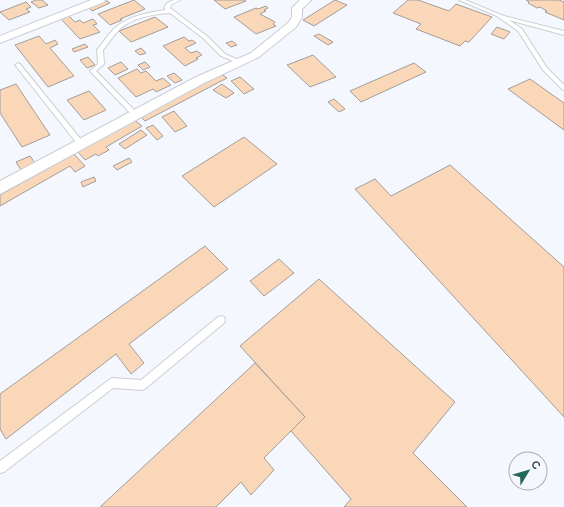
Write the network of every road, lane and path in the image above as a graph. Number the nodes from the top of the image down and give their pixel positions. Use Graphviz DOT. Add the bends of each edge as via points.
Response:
graph roads {
  1 [pos="100,0"];
  2 [pos="178,0"];
  3 [pos="306,0"];
  4 [pos="461,0"];
  5 [pos="483,0"];
  6 [pos="480,7"];
  7 [pos="171,11"];
  8 [pos="499,15"];
  9 [pos="564,33"];
  10 [pos="0,40"];
  11 [pos="240,62"];
  12 [pos="18,66"];
  13 [pos="564,88"];
  14 [pos="134,114"];
  15 [pos="81,144"];
  16 [pos="0,188"];
  17 [pos="221,320"];
  18 [pos="0,468"];
  1 -- 10 [label="street"];
  2 -- 7 [label="lane" via="167,8"];
  3 -- 11 [label="street" via="297,8 297,17 292,25 256,55"];
  4 -- 6 [label="lane"];
  5 -- 6 [label="lane"];
  6 -- 8 [label="lane"];
  7 -- 11 [label="lane" via="205,37 223,55"];
  7 -- 14 [label="lane" via="158,12 117,29 100,50 101,64 93,71"];
  8 -- 9 [label="lane"];
  8 -- 13 [label="lane" via="520,30 545,69"];
  11 -- 14 [label="street"];
  12 -- 15 [label="lane"];
  14 -- 15 [label="street"];
  15 -- 16 [label="street"];
  17 -- 18 [label="lane" via="143,385 112,383"];
}
